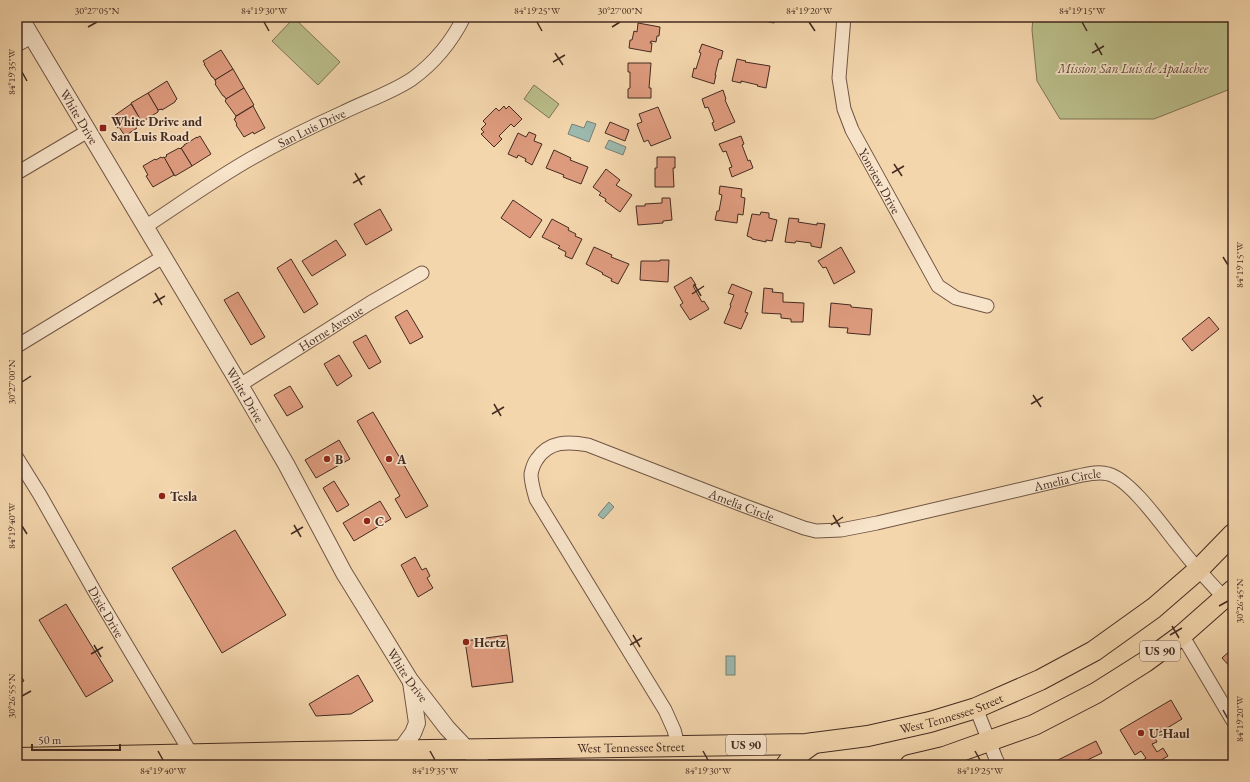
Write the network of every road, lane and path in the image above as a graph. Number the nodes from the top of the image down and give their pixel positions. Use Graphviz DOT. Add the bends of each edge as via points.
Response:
graph roads {
  1 [pos="20,17"];
  2 [pos="464,17"];
  3 [pos="844,17"];
  4 [pos="32,37"];
  5 [pos="17,45"];
  6 [pos="88,131"];
  7 [pos="17,173"];
  8 [pos="145,227"];
  9 [pos="163,257"];
  10 [pos="422,273"];
  11 [pos="987,306"];
  12 [pos="17,346"];
  13 [pos="240,385"];
  14 [pos="17,458"];
  15 [pos="1233,534"];
  16 [pos="1198,569"];
  17 [pos="1229,594"];
  18 [pos="1182,635"];
  19 [pos="410,680"];
  20 [pos="976,708"];
  21 [pos="1233,721"];
  22 [pos="989,742"];
  23 [pos="814,743"];
  24 [pos="678,745"];
  25 [pos="466,749"];
  26 [pos="400,751"];
  27 [pos="17,758"];
  28 [pos="195,760"];
  29 [pos="482,765"];
  30 [pos="786,765"];
  31 [pos="910,765"];
  32 [pos="999,765"];
  1 -- 4 [label="street, White Drive"];
  2 -- 8 [label="street, San Luis Drive" via="442,51 411,79 252,158"];
  3 -- 11 [label="street, Yonview Drive" via="839,78 844,109 852,130 938,286 956,298"];
  4 -- 5 [label="street"];
  4 -- 6 [label="street, White Drive"];
  6 -- 7 [label="street"];
  6 -- 8 [label="street, White Drive"];
  8 -- 9 [label="street, White Drive"];
  9 -- 12 [label="street"];
  9 -- 13 [label="street, White Drive"];
  10 -- 13 [label="street, Horne Avenue"];
  13 -- 19 [label="street, White Drive" via="286,464 344,573"];
  14 -- 28 [label="street, Dixie Drive"];
  15 -- 16 [label="main road, West Tennessee Street / US 90"];
  16 -- 17 [label="street, Amelia Circle"];
  16 -- 20 [label="main road, West Tennessee Street / US 90" via="1154,608 1094,651 1040,680"];
  16 -- 24 [label="street, Amelia Circle" via="1125,482 1108,473 1078,476 877,524 816,531 588,445 574,442 551,446 541,453 531,473 536,499 665,710"];
  17 -- 18 [label="main road, US 90"];
  18 -- 21 [label="street"];
  18 -- 22 [label="main road, US 90" via="1096,693 1034,725"];
  19 -- 25 [label="street, White Drive"];
  19 -- 26 [label="street" via="417,723"];
  20 -- 22 [label="street"];
  20 -- 23 [label="main road, West Tennessee Street / US 90" via="930,722 868,736"];
  22 -- 31 [label="main road, US 90"];
  22 -- 32 [label="street"];
  23 -- 24 [label="main road, West Tennessee Street / US 90"];
  23 -- 30 [label="main road"];
  24 -- 25 [label="main road, West Tennessee Street / US 90"];
  25 -- 26 [label="main road, West Tennessee Street / US 90"];
  25 -- 29 [label="street, White Drive"];
  26 -- 28 [label="main road, West Tennessee Street / US 90" via="301,752"];
  27 -- 28 [label="main road, West Tennessee Street / US 90"];
}
